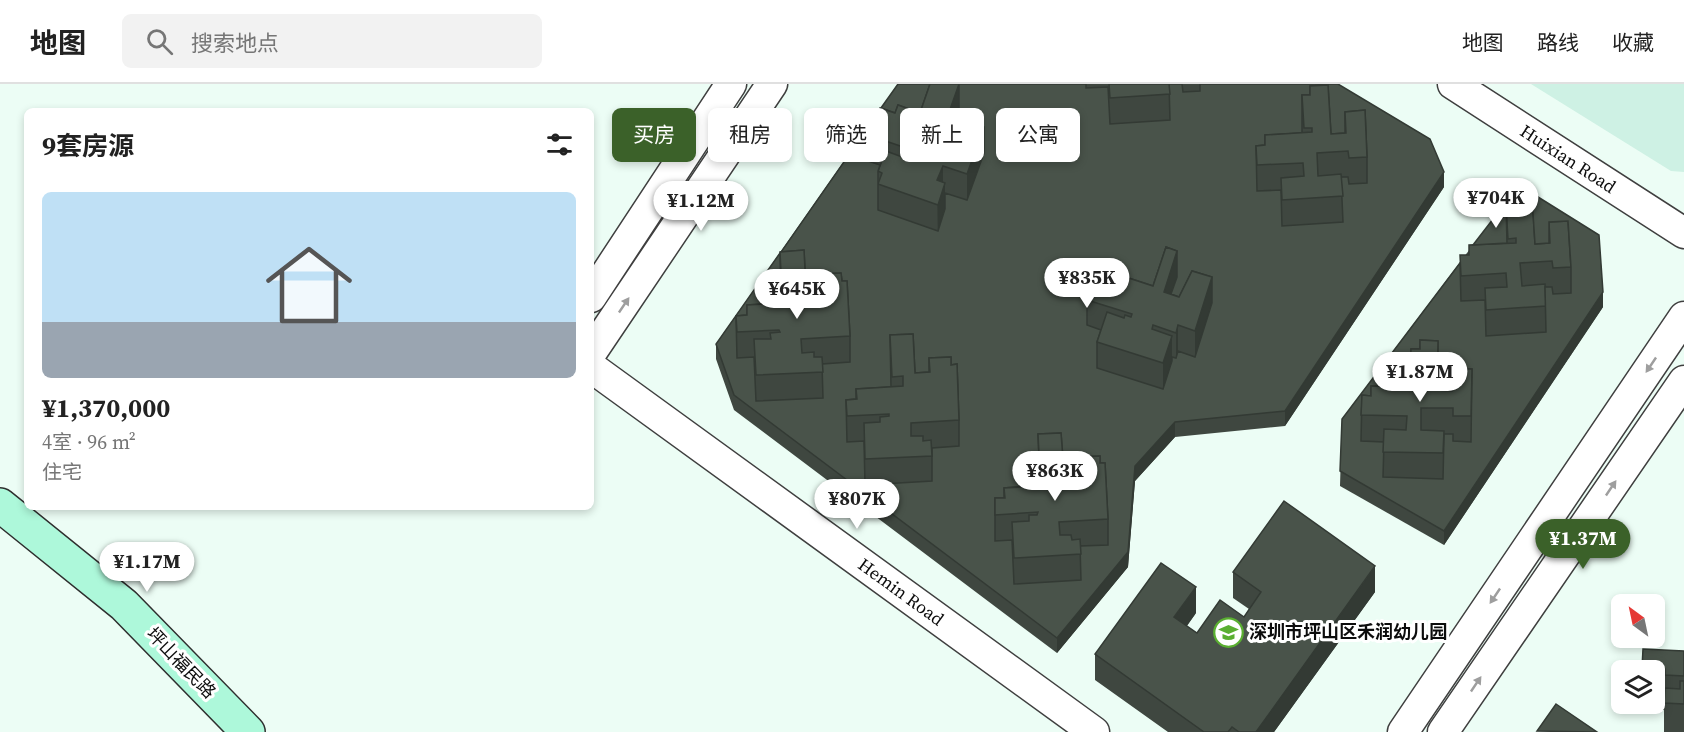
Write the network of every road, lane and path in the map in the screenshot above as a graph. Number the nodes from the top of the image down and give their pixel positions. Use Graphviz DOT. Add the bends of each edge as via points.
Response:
graph roads {
  1 [pos="731,84"];
  2 [pos="772,84"];
  3 [pos="1453,84"];
  4 [pos="1684,233"];
  5 [pos="594,292"];
  6 [pos="1684,317"];
  7 [pos="594,349"];
  8 [pos="594,369"];
  9 [pos="1684,381"];
  10 [pos="0,506"];
  11 [pos="248,732"];
  12 [pos="1094,732"];
  13 [pos="1403,732"];
  14 [pos="1443,732"];
  1 -- 5 [label="street"];
  7 -- 2 [label="street, one-way"];
  3 -- 4 [label="street, Huixian Road"];
  6 -- 13 [label="street, one-way"];
  8 -- 12 [label="street, Hemin Road"];
  14 -- 9 [label="street, one-way"];
  10 -- 11 [label="street, 坪山福民路" via="124,605"];
}
